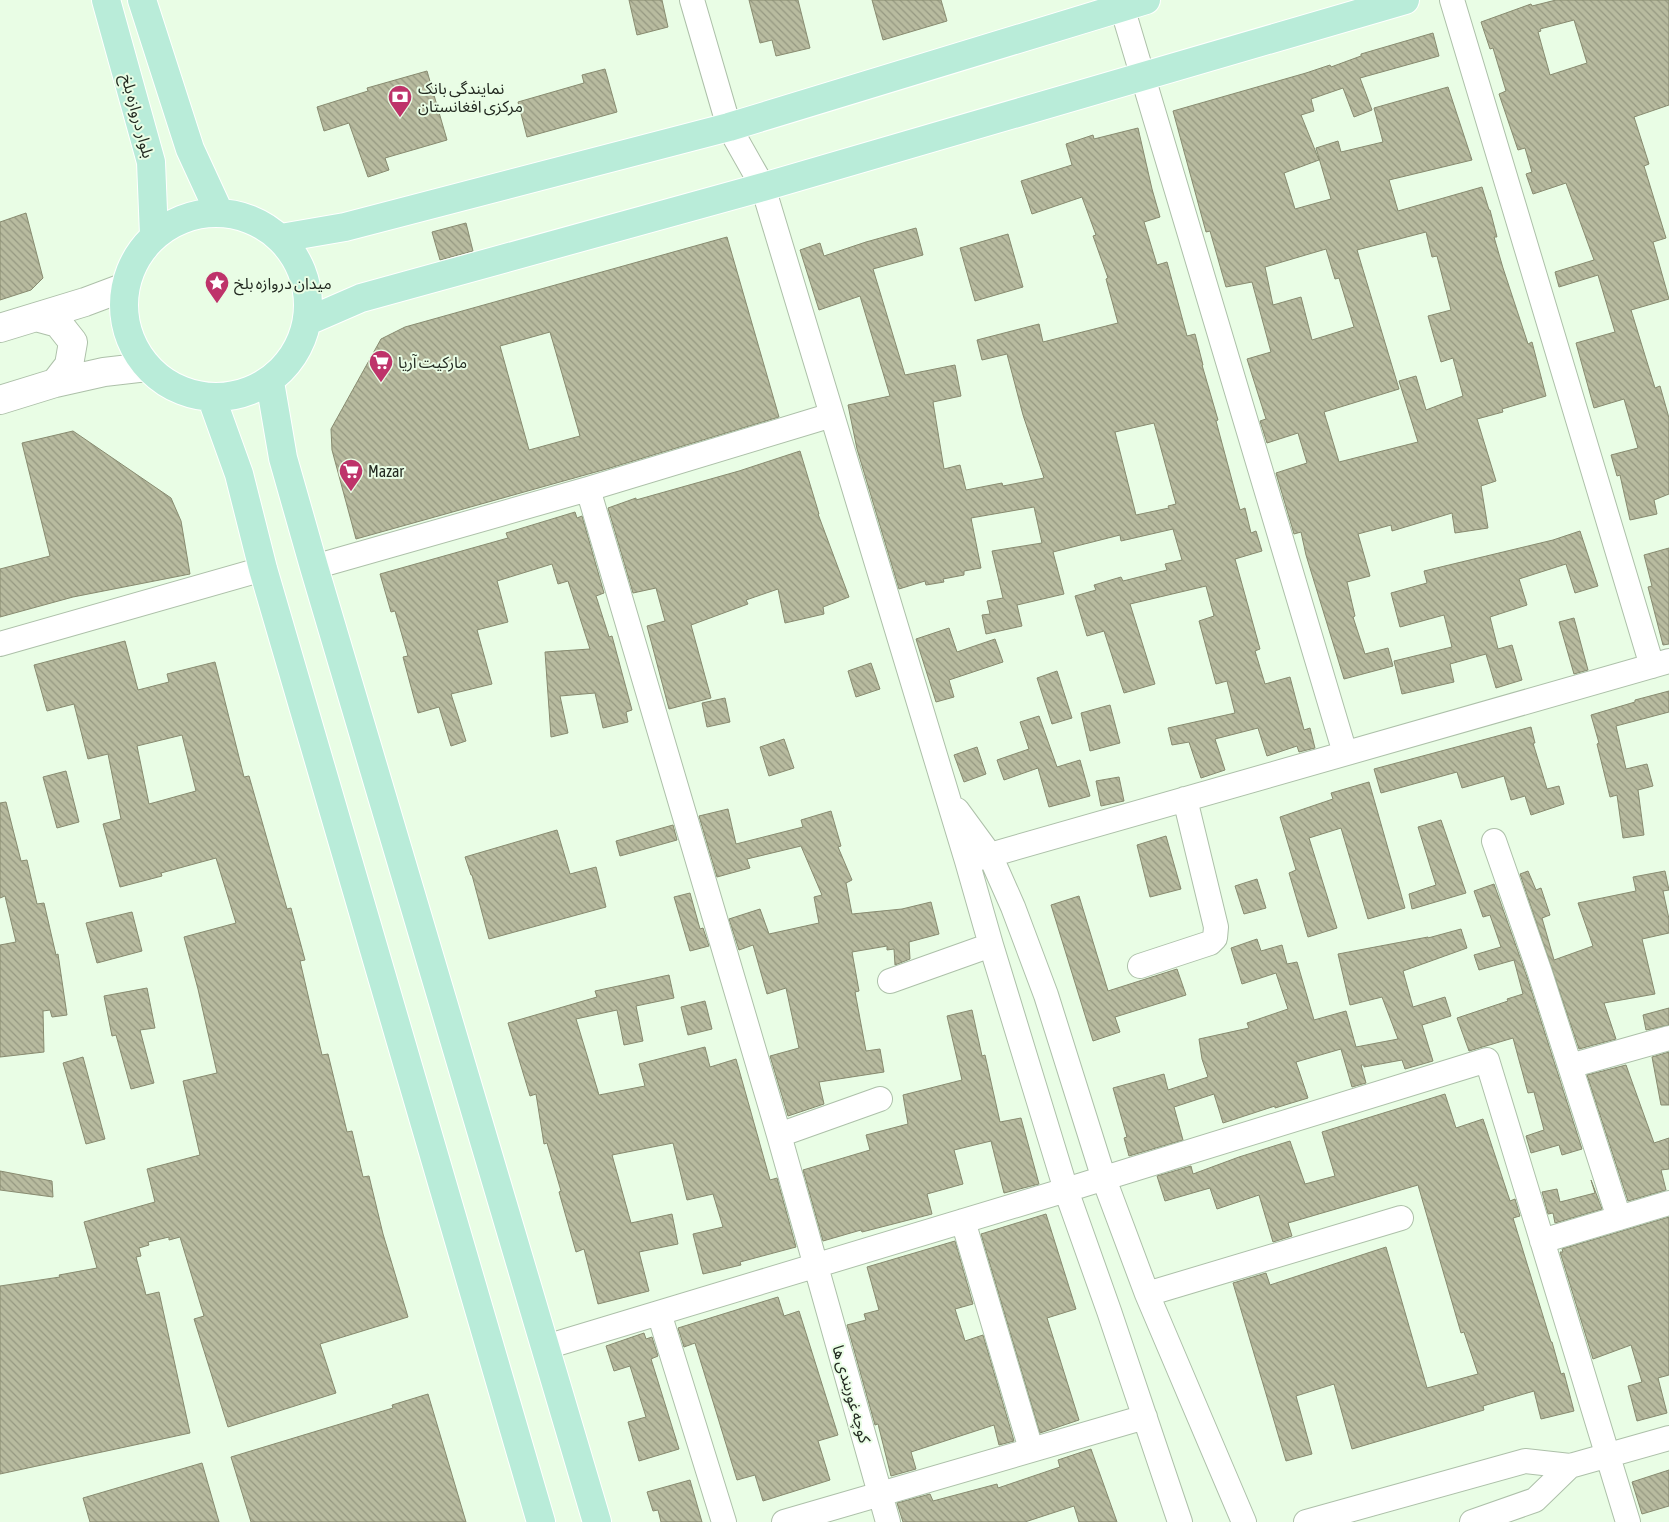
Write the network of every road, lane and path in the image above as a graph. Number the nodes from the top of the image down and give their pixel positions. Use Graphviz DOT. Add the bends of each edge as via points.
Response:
graph roads {
  1 [pos="106,0"];
  2 [pos="142,0"];
  3 [pos="692,0"];
  4 [pos="1405,0"];
  5 [pos="1452,0"];
  6 [pos="1134,3"];
  7 [pos="1144,76"];
  8 [pos="729,127"];
  9 [pos="763,187"];
  10 [pos="219,212"];
  11 [pos="154,235"];
  12 [pos="281,238"];
  13 [pos="125,287"];
  14 [pos="36,317"];
  15 [pos="308,321"];
  16 [pos="0,328"];
  17 [pos="147,367"];
  18 [pos="270,382"];
  19 [pos="55,383"];
  20 [pos="212,399"];
  21 [pos="0,400"];
  22 [pos="832,415"];
  23 [pos="588,489"];
  24 [pos="314,567"];
  25 [pos="263,569"];
  26 [pos="0,644"];
  27 [pos="1660,663"];
  28 [pos="1345,753"];
  29 [pos="947,796"];
  30 [pos="1185,799"];
  31 [pos="1494,840"];
  32 [pos="990,855"];
  33 [pos="967,861"];
  34 [pos="991,945"];
  35 [pos="1140,966"];
  36 [pos="890,981"];
  37 [pos="1669,1038"];
  38 [pos="1570,1066"];
  39 [pos="880,1099"];
  40 [pos="779,1135"];
  41 [pos="1104,1178"];
  42 [pos="1066,1190"];
  43 [pos="1669,1203"];
  44 [pos="1401,1218"];
  45 [pos="1619,1218"];
  46 [pos="963,1221"];
  47 [pos="1542,1241"];
  48 [pos="817,1266"];
  49 [pos="1147,1294"];
  50 [pos="659,1313"];
  51 [pos="546,1347"];
  52 [pos="1144,1417"];
  53 [pos="1669,1438"];
  54 [pos="1031,1449"];
  55 [pos="1608,1455"];
  56 [pos="1570,1466"];
  57 [pos="880,1493"];
  58 [pos="541,1522"];
  59 [pos="598,1522"];
  60 [pos="724,1522"];
  61 [pos="784,1522"];
  62 [pos="888,1522"];
  63 [pos="1180,1522"];
  64 [pos="1244,1522"];
  65 [pos="1306,1522"];
  66 [pos="1472,1522"];
  67 [pos="1628,1522"];
  1 -- 11 [label="main road, بلوار دروازه بلخ" via="150,162"];
  2 -- 10 [label="main road" via="190,150"];
  3 -- 8 [label="street"];
  4 -- 7 [label="main road"];
  5 -- 27 [label="street"];
  6 -- 7 [label="street"];
  6 -- 8 [label="main road"];
  7 -- 9 [label="main road"];
  7 -- 28 [label="street"];
  8 -- 9 [label="street"];
  8 -- 12 [label="main road" via="345,227"];
  9 -- 15 [label="main road" via="361,298"];
  9 -- 22 [label="street"];
  10 -- 11 [label="main road" via="184,217"];
  10 -- 12 [label="main road" via="242,215"];
  11 -- 13 [label="main road" via="136,259"];
  12 -- 15 [label="main road" via="305,276"];
  13 -- 14 [label="street"];
  13 -- 17 [label="main road" via="126,325 131,343"];
  14 -- 16 [label="street"];
  14 -- 19 [label="street" via="58,323 73,342 69,365"];
  15 -- 18 [label="main road" via="295,355"];
  17 -- 19 [label="street"];
  17 -- 20 [label="main road" via="165,384 188,394"];
  18 -- 20 [label="main road" via="242,395"];
  18 -- 24 [label="main road" via="283,458"];
  19 -- 21 [label="street"];
  20 -- 25 [label="main road" via="239,474"];
  22 -- 23 [label="street"];
  22 -- 29 [label="street"];
  23 -- 24 [label="street"];
  23 -- 40 [label="street, کوچه غوربندی ها"];
  24 -- 51 [label="main road"];
  25 -- 26 [label="street"];
  25 -- 58 [label="main road"];
  27 -- 28 [label="street"];
  28 -- 30 [label="street"];
  29 -- 32 [label="street"];
  29 -- 33 [label="street"];
  30 -- 32 [label="street"];
  30 -- 35 [label="street" via="1216,927 1215,938 1210,943"];
  31 -- 38 [label="street"];
  32 -- 33 [label="street"];
  32 -- 41 [label="street" via="1046,995"];
  33 -- 34 [label="street"];
  34 -- 36 [label="street"];
  34 -- 42 [label="street"];
  37 -- 38 [label="street"];
  38 -- 45 [label="street"];
  39 -- 40 [label="street"];
  40 -- 48 [label="street, کوچه غوربندی ها"];
  41 -- 42 [label="street"];
  41 -- 47 [label="street" via="1487,1060"];
  41 -- 49 [label="street"];
  42 -- 46 [label="street"];
  42 -- 52 [label="street"];
  43 -- 45 [label="street"];
  44 -- 49 [label="street"];
  45 -- 47 [label="street"];
  46 -- 48 [label="street"];
  46 -- 54 [label="street"];
  47 -- 55 [label="street"];
  48 -- 50 [label="street"];
  48 -- 57 [label="street, کوچه غوربندی ها"];
  49 -- 64 [label="street"];
  50 -- 51 [label="street"];
  50 -- 60 [label="street"];
  51 -- 59 [label="main road"];
  52 -- 54 [label="street"];
  52 -- 63 [label="street"];
  53 -- 55 [label="street"];
  54 -- 57 [label="street"];
  55 -- 56 [label="street"];
  55 -- 67 [label="street"];
  56 -- 65 [label="street" via="1525,1461"];
  56 -- 66 [label="street" via="1535,1500"];
  57 -- 61 [label="street"];
  57 -- 62 [label="street, کوچه غوربندی ها"];
}
